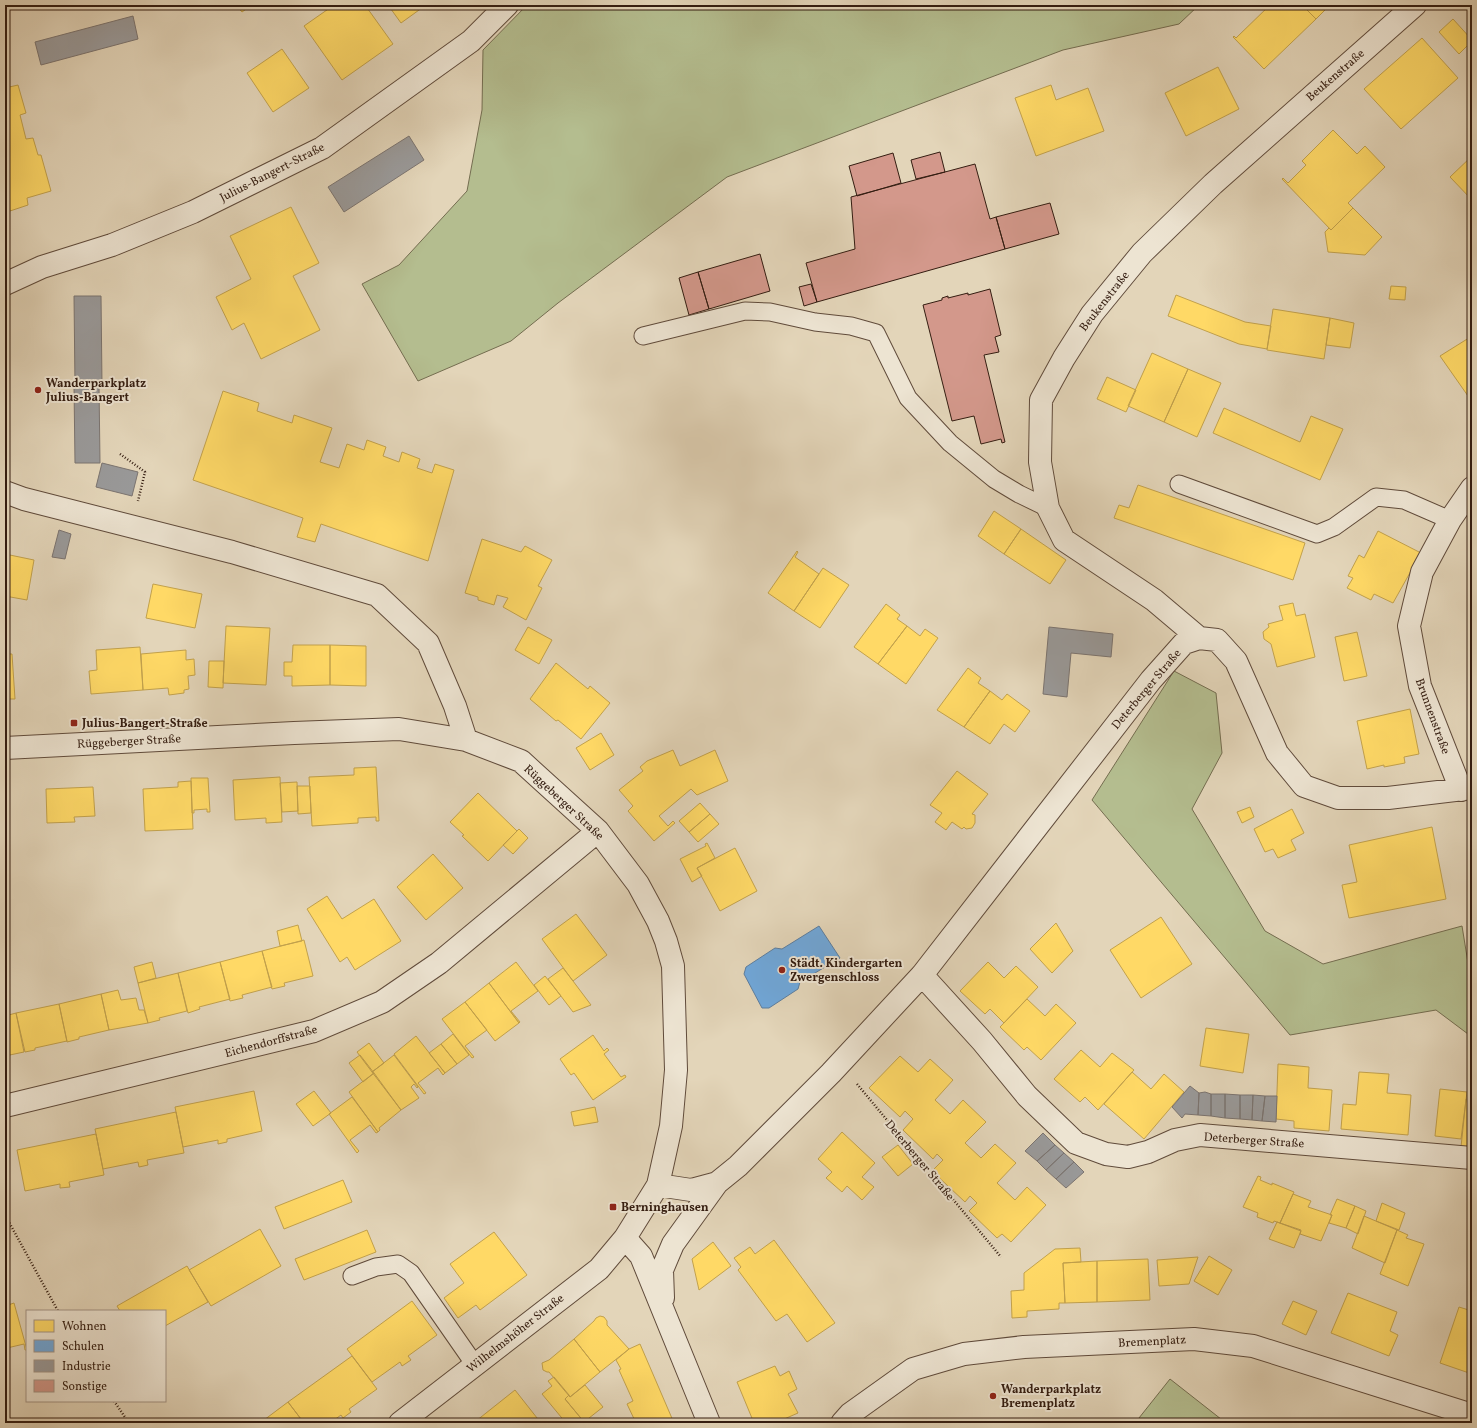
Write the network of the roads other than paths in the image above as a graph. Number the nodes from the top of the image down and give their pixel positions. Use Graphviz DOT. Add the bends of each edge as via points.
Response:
graph roads {
  1 [pos="507,5"];
  2 [pos="1415,5"];
  3 [pos="5,284"];
  4 [pos="644,336"];
  5 [pos="1179,484"];
  6 [pos="1472,488"];
  7 [pos="5,492"];
  8 [pos="1048,508"];
  9 [pos="1450,520"];
  10 [pos="1200,638"];
  11 [pos="466,740"];
  12 [pos="5,748"];
  13 [pos="1467,789"];
  14 [pos="598,831"];
  15 [pos="922,976"];
  16 [pos="5,1106"];
  17 [pos="1472,1158"];
  18 [pos="717,1183"];
  19 [pos="658,1185"];
  20 [pos="625,1238"];
  21 [pos="352,1276"];
  22 [pos="664,1311"];
  23 [pos="475,1365"];
  24 [pos="1472,1415"];
  25 [pos="400,1423"];
  26 [pos="709,1423"];
  27 [pos="842,1423"];
  1 -- 3 [label="street, Julius-Bangert-Straße" via="471,41 322,148 194,212 112,245 42,267"];
  2 -- 8 [label="street, Beukenstraße" via="1212,184 1142,253 1092,314 1041,400 1040,462"];
  4 -- 8 [label="lane" via="745,311 770,312 815,322 851,326 876,333 908,398 950,444 994,479"];
  5 -- 9 [label="lane" via="1317,534 1334,527 1376,497 1404,500"];
  6 -- 9 [label="street, Brunnenstraße"];
  7 -- 11 [label="street" via="232,552 377,595 428,643 455,706"];
  8 -- 10 [label="street, Beukenstraße" via="1064,540 1154,600"];
  9 -- 13 [label="street, Brunnenstraße" via="1422,572 1409,626 1420,686"];
  10 -- 13 [label="street" via="1217,640 1236,661 1276,753 1304,786 1338,798 1388,798"];
  10 -- 15 [label="street, Deterberger Straße" via="1184,643 1150,680"];
  11 -- 12 [label="street, Rüggeberger Straße" via="399,729"];
  11 -- 14 [label="street, Rüggeberger Straße" via="521,762"];
  14 -- 16 [label="street, Eichendorffstraße" via="439,963 382,1002 314,1032"];
  14 -- 19 [label="street, Rüggeberger Straße" via="638,884 658,921 673,966 676,1070 671,1126"];
  15 -- 17 [label="street, Deterberger Straße" via="982,1041 1027,1096 1076,1142 1106,1154 1128,1157 1148,1152 1174,1140 1200,1135"];
  15 -- 18 [label="street, Deterberger Straße" via="840,1064 738,1166"];
  18 -- 19 [label="street, Deterberger Straße" via="691,1190"];
  18 -- 22 [label="street" via="673,1244 662,1270"];
  19 -- 20 [label="street, Rüggeberger Straße"];
  20 -- 22 [label="street" via="641,1256"];
  20 -- 23 [label="street, Wilhelmshöher Straße" via="599,1268"];
  21 -- 23 [label="lane" via="376,1267 398,1264 411,1273"];
  22 -- 26 [label="street"];
  23 -- 25 [label="street, Wilhelmshöher Straße"];
  24 -- 27 [label="street, Bremenplatz" via="1253,1346 1194,1339 1024,1347 964,1354 913,1369 850,1414"];
}
